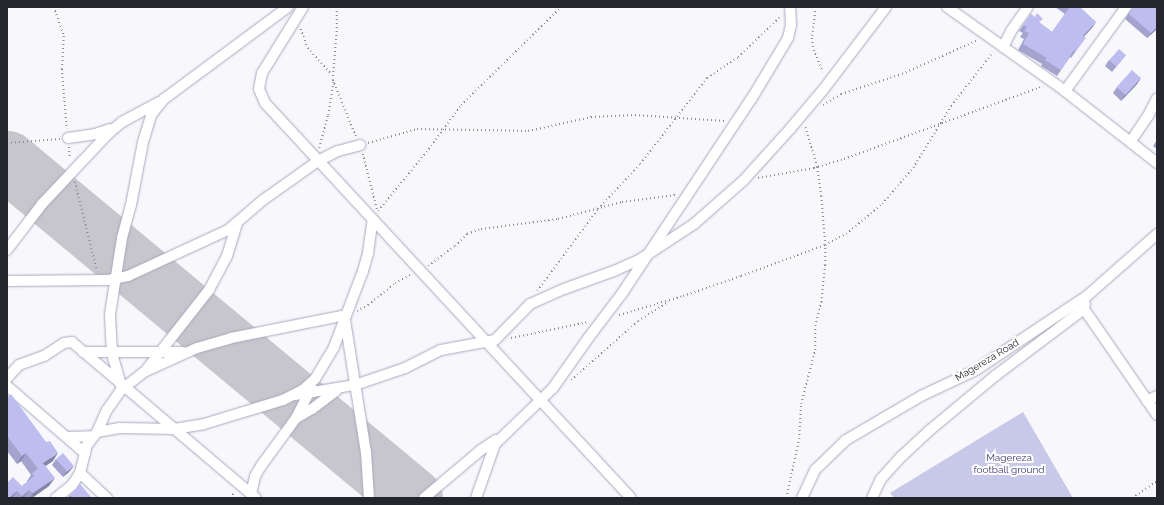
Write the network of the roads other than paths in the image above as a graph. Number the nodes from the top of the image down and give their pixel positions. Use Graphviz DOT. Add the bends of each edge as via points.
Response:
graph roads {
  1 [pos="288,7"];
  2 [pos="886,7"];
  3 [pos="947,7"];
  4 [pos="1028,7"];
  5 [pos="1126,7"];
  6 [pos="787,10"];
  7 [pos="300,11"];
  8 [pos="1001,45"];
  9 [pos="1065,91"];
  10 [pos="1157,98"];
  11 [pos="164,99"];
  12 [pos="114,128"];
  13 [pos="68,138"];
  14 [pos="1131,141"];
  15 [pos="360,145"];
  16 [pos="316,160"];
  17 [pos="1157,163"];
  18 [pos="375,215"];
  19 [pos="237,224"];
  20 [pos="1157,234"];
  21 [pos="7,250"];
  22 [pos="650,252"];
  23 [pos="115,279"];
  24 [pos="7,281"];
  25 [pos="1087,296"];
  26 [pos="1084,309"];
  27 [pos="345,317"];
  28 [pos="491,341"];
  29 [pos="83,352"];
  30 [pos="158,352"];
  31 [pos="112,353"];
  32 [pos="184,353"];
  33 [pos="144,372"];
  34 [pos="7,378"];
  35 [pos="315,379"];
  36 [pos="355,385"];
  37 [pos="7,386"];
  38 [pos="122,387"];
  39 [pos="339,389"];
  40 [pos="310,393"];
  41 [pos="295,395"];
  42 [pos="1157,396"];
  43 [pos="540,400"];
  44 [pos="1147,401"];
  45 [pos="1157,415"];
  46 [pos="296,418"];
  47 [pos="174,429"];
  48 [pos="95,434"];
  49 [pos="68,437"];
  50 [pos="500,438"];
  51 [pos="85,453"];
  52 [pos="80,473"];
  53 [pos="433,494"];
  54 [pos="251,495"];
  55 [pos="56,498"];
  56 [pos="107,498"];
  57 [pos="370,498"];
  58 [pos="424,498"];
  59 [pos="476,498"];
  60 [pos="631,498"];
  61 [pos="802,498"];
  62 [pos="872,498"];
  1 -- 11 [label="street"];
  2 -- 22 [label="street" via="804,113 743,181 694,224"];
  3 -- 8 [label="street"];
  4 -- 8 [label="street"];
  5 -- 9 [label="street"];
  6 -- 22 [label="street" via="790,31 786,43"];
  7 -- 16 [label="street" via="262,73 259,89 265,103"];
  8 -- 9 [label="street"];
  9 -- 14 [label="street"];
  10 -- 14 [label="street"];
  11 -- 12 [label="street"];
  11 -- 23 [label="street" via="151,115 147,126"];
  12 -- 13 [label="street"];
  12 -- 21 [label="street" via="42,204"];
  14 -- 17 [label="street"];
  15 -- 16 [label="street"];
  16 -- 18 [label="street"];
  16 -- 19 [label="street" via="263,200"];
  18 -- 27 [label="street" via="365,265"];
  18 -- 28 [label="street" via="420,270"];
  19 -- 23 [label="street" via="136,273"];
  19 -- 30 [label="street" via="228,256 209,290"];
  20 -- 25 [label="street, Magereza Road"];
  22 -- 28 [label="street" via="614,272 536,301"];
  22 -- 43 [label="street" via="553,388"];
  23 -- 24 [label="street"];
  23 -- 31 [label="street" via="110,314"];
  25 -- 26 [label="street"];
  25 -- 61 [label="street, Magereza Road" via="976,370 921,396 846,440 815,470"];
  26 -- 44 [label="street"];
  26 -- 62 [label="street" via="995,376 930,430 881,480"];
  27 -- 32 [label="street" via="231,338"];
  27 -- 35 [label="street" via="334,347"];
  27 -- 36 [label="street"];
  28 -- 36 [label="street" via="441,350 405,368"];
  28 -- 43 [label="street"];
  29 -- 31 [label="street"];
  29 -- 34 [label="street" via="72,342 64,343 44,356 19,364"];
  29 -- 38 [label="street"];
  30 -- 31 [label="street"];
  30 -- 32 [label="street"];
  30 -- 33 [label="street"];
  31 -- 38 [label="street"];
  32 -- 33 [label="street"];
  33 -- 38 [label="street"];
  35 -- 40 [label="street"];
  35 -- 41 [label="street"];
  36 -- 39 [label="street"];
  36 -- 57 [label="street" via="366,452"];
  37 -- 49 [label="street"];
  38 -- 47 [label="street"];
  38 -- 48 [label="street"];
  39 -- 40 [label="street"];
  39 -- 46 [label="street"];
  40 -- 41 [label="street"];
  40 -- 46 [label="street"];
  41 -- 47 [label="street" via="204,424"];
  42 -- 44 [label="street"];
  43 -- 50 [label="street"];
  43 -- 60 [label="street"];
  44 -- 45 [label="street"];
  46 -- 54 [label="street" via="255,476"];
  47 -- 48 [label="street" via="120,428"];
  47 -- 54 [label="street"];
  48 -- 49 [label="street"];
  48 -- 51 [label="street"];
  49 -- 51 [label="street"];
  50 -- 53 [label="street" via="481,450"];
  50 -- 59 [label="street" via="491,452"];
  51 -- 52 [label="street"];
  52 -- 55 [label="street"];
  52 -- 56 [label="street"];
  53 -- 58 [label="street"];
}
